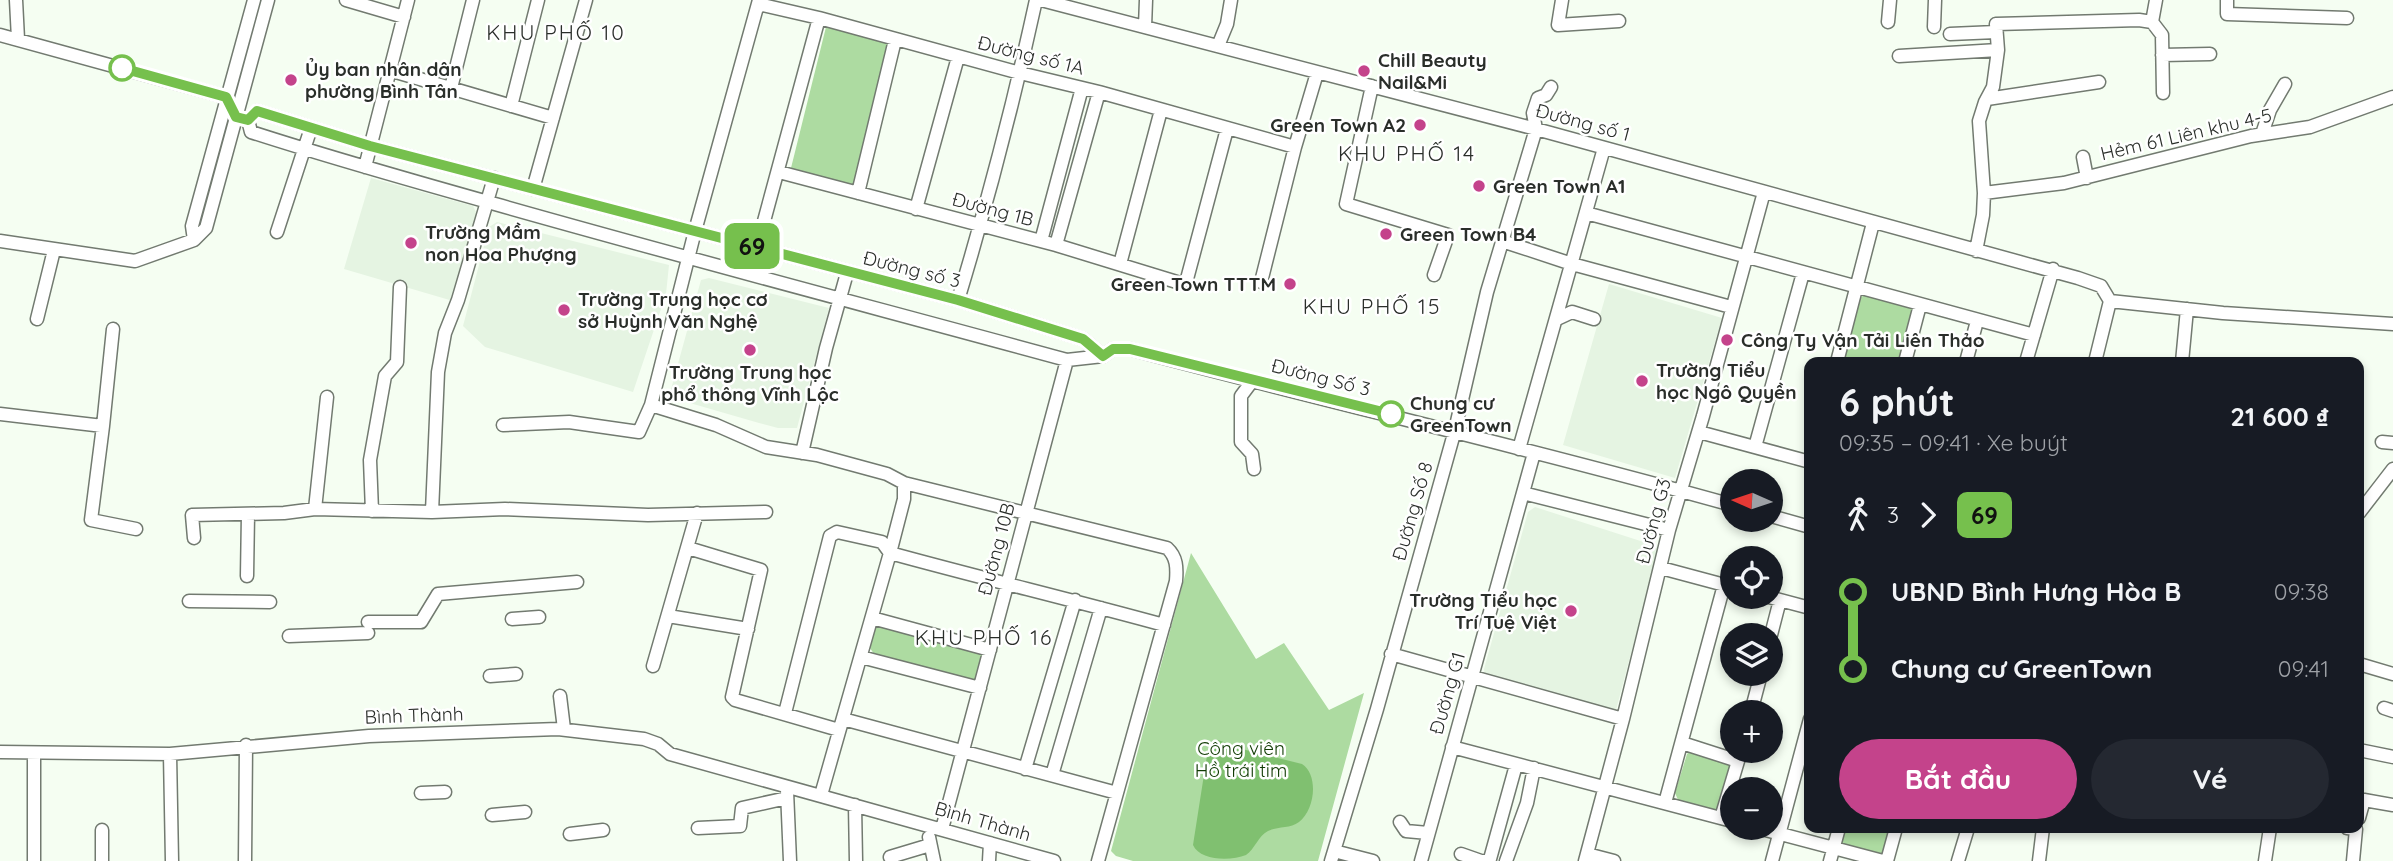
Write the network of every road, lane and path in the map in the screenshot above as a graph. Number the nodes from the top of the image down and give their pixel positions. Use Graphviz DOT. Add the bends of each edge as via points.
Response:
graph roads {
  1 [pos="16,0"];
  2 [pos="254,0"];
  3 [pos="268,0"];
  4 [pos="346,0"];
  5 [pos="408,0"];
  6 [pos="473,0"];
  7 [pos="538,0"];
  8 [pos="586,0"];
  9 [pos="1146,0"];
  10 [pos="1231,0"];
  11 [pos="1562,0"];
  12 [pos="1890,0"];
  13 [pos="1935,0"];
  14 [pos="2156,0"];
  15 [pos="2227,0"];
  16 [pos="1048,1"];
  17 [pos="759,2"];
  18 [pos="404,17"];
  19 [pos="819,18"];
  20 [pos="2347,19"];
  21 [pos="1619,21"];
  22 [pos="1888,22"];
  23 [pos="2152,22"];
  24 [pos="1145,27"];
  25 [pos="1934,27"];
  26 [pos="1996,32"];
  27 [pos="1950,34"];
  28 [pos="0,35"];
  29 [pos="18,39"];
  30 [pos="895,40"];
  31 [pos="1218,46"];
  32 [pos="241,47"];
  33 [pos="254,50"];
  34 [pos="1998,50"];
  35 [pos="2210,54"];
  36 [pos="2162,55"];
  37 [pos="1899,56"];
  38 [pos="958,57"];
  39 [pos="389,70"];
  40 [pos="1317,72"];
  41 [pos="1020,74"];
  42 [pos="2099,82"];
  43 [pos="2285,84"];
  44 [pos="1372,86"];
  45 [pos="1551,87"];
  46 [pos="451,88"];
  47 [pos="1082,88"];
  48 [pos="1099,92"];
  49 [pos="2163,93"];
  50 [pos="226,97"];
  51 [pos="2393,97"];
  52 [pos="1987,99"];
  53 [pos="511,106"];
  54 [pos="1161,110"];
  55 [pos="552,118"];
  56 [pos="242,119"];
  57 [pos="311,128"];
  58 [pos="1227,129"];
  59 [pos="1536,129"];
  60 [pos="2262,134"];
  61 [pos="214,142"];
  62 [pos="228,146"];
  63 [pos="370,146"];
  64 [pos="1294,147"];
  65 [pos="1604,148"];
  66 [pos="305,150"];
  67 [pos="2083,157"];
  68 [pos="365,167"];
  69 [pos="779,172"];
  70 [pos="494,178"];
  71 [pos="2087,178"];
  72 [pos="533,189"];
  73 [pos="1764,192"];
  74 [pos="858,193"];
  75 [pos="1984,193"];
  76 [pos="488,202"];
  77 [pos="916,209"];
  78 [pos="1586,213"];
  79 [pos="1873,223"];
  80 [pos="981,225"];
  81 [pos="695,231"];
  82 [pos="277,232"];
  83 [pos="194,240"];
  84 [pos="0,241"];
  85 [pos="1041,241"];
  86 [pos="1502,241"];
  87 [pos="1056,244"];
  88 [pos="757,247"];
  89 [pos="54,250"];
  90 [pos="1976,251"];
  91 [pos="1747,256"];
  92 [pos="687,259"];
  93 [pos="1120,264"];
  94 [pos="1572,264"];
  95 [pos="2053,269"];
  96 [pos="847,272"];
  97 [pos="1803,273"];
  98 [pos="1434,275"];
  99 [pos="1261,282"];
  100 [pos="400,287"];
  101 [pos="1857,287"];
  102 [pos="841,298"];
  103 [pos="2109,298"];
  104 [pos="958,300"];
  105 [pos="1920,305"];
  106 [pos="1731,307"];
  107 [pos="2187,309"];
  108 [pos="37,319"];
  109 [pos="1557,319"];
  110 [pos="1594,319"];
  111 [pos="1977,321"];
  112 [pos="2393,324"];
  113 [pos="113,329"];
  114 [pos="2034,335"];
  115 [pos="1103,356"];
  116 [pos="1837,357"];
  117 [pos="1906,357"];
  118 [pos="1967,357"];
  119 [pos="2027,357"];
  120 [pos="2096,357"];
  121 [pos="2181,357"];
  122 [pos="1067,360"];
  123 [pos="1253,380"];
  124 [pos="327,397"];
  125 [pos="651,405"];
  126 [pos="0,414"];
  127 [pos="503,425"];
  128 [pos="103,426"];
  129 [pos="1455,430"];
  130 [pos="1699,432"];
  131 [pos="1755,447"];
  132 [pos="1519,449"];
  133 [pos="802,453"];
  134 [pos="1534,453"];
  135 [pos="1804,458"];
  136 [pos="1254,469"];
  137 [pos="2393,469"];
  138 [pos="904,482"];
  139 [pos="1681,491"];
  140 [pos="1522,493"];
  141 [pos="1720,502"];
  142 [pos="2364,507"];
  143 [pos="315,509"];
  144 [pos="372,511"];
  145 [pos="432,512"];
  146 [pos="766,512"];
  147 [pos="1026,512"];
  148 [pos="697,513"];
  149 [pos="247,514"];
  150 [pos="1783,519"];
  151 [pos="1804,525"];
  152 [pos="136,529"];
  153 [pos="1669,530"];
  154 [pos="194,538"];
  155 [pos="688,548"];
  156 [pos="890,553"];
  157 [pos="1661,568"];
  158 [pos="247,576"];
  159 [pos="577,582"];
  160 [pos="1720,584"];
  161 [pos="1006,585"];
  162 [pos="1075,600"];
  163 [pos="1783,600"];
  164 [pos="189,601"];
  165 [pos="270,602"];
  166 [pos="1804,606"];
  167 [pos="1101,608"];
  168 [pos="1721,609"];
  169 [pos="668,616"];
  170 [pos="539,617"];
  171 [pos="872,618"];
  172 [pos="512,619"];
  173 [pos="1164,625"];
  174 [pos="748,629"];
  175 [pos="289,636"];
  176 [pos="990,650"];
  177 [pos="1391,654"];
  178 [pos="862,657"];
  179 [pos="2364,665"];
  180 [pos="653,666"];
  181 [pos="516,674"];
  182 [pos="2393,674"];
  183 [pos="490,676"];
  184 [pos="1471,678"];
  185 [pos="980,688"];
  186 [pos="560,696"];
  187 [pos="785,713"];
  188 [pos="1623,719"];
  189 [pos="841,724"];
  190 [pos="564,729"];
  191 [pos="1804,741"];
  192 [pos="1682,743"];
  193 [pos="246,745"];
  194 [pos="1452,747"];
  195 [pos="2364,751"];
  196 [pos="0,752"];
  197 [pos="963,752"];
  198 [pos="1720,752"];
  199 [pos="34,754"];
  200 [pos="170,754"];
  201 [pos="2393,757"];
  202 [pos="1516,765"];
  203 [pos="1534,768"];
  204 [pos="1025,769"];
  205 [pos="1052,775"];
  206 [pos="1605,787"];
  207 [pos="445,792"];
  208 [pos="787,792"];
  209 [pos="421,793"];
  210 [pos="1117,793"];
  211 [pos="821,795"];
  212 [pos="2364,800"];
  213 [pos="1665,803"];
  214 [pos="855,805"];
  215 [pos="2393,805"];
  216 [pos="525,812"];
  217 [pos="492,815"];
  218 [pos="1720,818"];
  219 [pos="1783,819"];
  220 [pos="1400,822"];
  221 [pos="927,825"];
  222 [pos="698,828"];
  223 [pos="942,829"];
  224 [pos="102,830"];
  225 [pos="603,830"];
  226 [pos="1428,833"];
  227 [pos="1838,833"];
  228 [pos="1894,833"];
  229 [pos="1966,833"];
  230 [pos="2042,833"];
  231 [pos="2269,833"];
  232 [pos="2355,833"];
  233 [pos="570,834"];
  234 [pos="1783,836"];
  235 [pos="1777,840"];
  236 [pos="990,843"];
  237 [pos="930,845"];
  238 [pos="1461,854"];
  239 [pos="1832,855"];
  240 [pos="1332,856"];
  241 [pos="890,857"];
  242 [pos="1586,858"];
  243 [pos="1044,860"];
  244 [pos="34,861"];
  245 [pos="102,861"];
  246 [pos="172,861"];
  247 [pos="245,861"];
  248 [pos="790,861"];
  249 [pos="856,861"];
  250 [pos="934,861"];
  251 [pos="989,861"];
  252 [pos="1098,861"];
  253 [pos="1373,861"];
  254 [pos="1421,861"];
  255 [pos="1483,861"];
  256 [pos="1507,861"];
  257 [pos="1614,861"];
  258 [pos="1772,861"];
  259 [pos="1885,861"];
  260 [pos="1958,861"];
  261 [pos="2039,861"];
  262 [pos="2265,861"];
  263 [pos="2353,861"];
  1 -- 29 [label="street"];
  2 -- 32 [label="street"];
  3 -- 33 [label="street"];
  4 -- 18 [label="street"];
  5 -- 18 [label="street"];
  6 -- 46 [label="street"];
  7 -- 53 [label="street"];
  8 -- 55 [label="street"];
  9 -- 24 [label="street"];
  10 -- 31 [label="street"];
  11 -- 21 [label="street" via="1558,26"];
  12 -- 22 [label="street"];
  13 -- 25 [label="street"];
  14 -- 23 [label="street"];
  15 -- 20 [label="street" via="2227,14"];
  16 -- 24 [label="street, Đường số 1"];
  16 -- 41 [label="street"];
  17 -- 19 [label="street, Đường số 1A"];
  17 -- 81 [label="street"];
  18 -- 39 [label="street"];
  19 -- 30 [label="street, Đường số 1A"];
  19 -- 69 [label="street"];
  23 -- 26 [label="street" via="1996,24"];
  23 -- 36 [label="street" via="2162,35"];
  24 -- 31 [label="street, Đường số 1"];
  26 -- 27 [label="street"];
  26 -- 34 [label="street"];
  28 -- 29 [label="street"];
  29 -- 50 [label="street"];
  30 -- 38 [label="street, Đường số 1A"];
  30 -- 74 [label="street"];
  31 -- 40 [label="street, Đường số 1"];
  32 -- 33 [label="street"];
  32 -- 50 [label="street"];
  33 -- 56 [label="street"];
  34 -- 37 [label="street"];
  34 -- 52 [label="street"];
  35 -- 36 [label="street"];
  36 -- 49 [label="street"];
  38 -- 41 [label="street, Đường số 1A"];
  38 -- 77 [label="street"];
  39 -- 46 [label="street"];
  39 -- 63 [label="street"];
  40 -- 44 [label="street, Đường số 1"];
  40 -- 64 [label="street"];
  41 -- 47 [label="street, Đường số 1A"];
  41 -- 80 [label="street"];
  42 -- 52 [label="street"];
  43 -- 60 [label="street"];
  44 -- 59 [label="street, Đường số 1"];
  44 -- 98 [label="street" via="1346,204 1448,235"];
  45 -- 59 [label="street, Đường Số 8" via="1538,99 1533,113"];
  46 -- 53 [label="street"];
  47 -- 48 [label="street, Đường số 1A"];
  47 -- 85 [label="street"];
  48 -- 54 [label="street, Đường số 1A"];
  48 -- 87 [label="street"];
  50 -- 56 [label="street"];
  50 -- 61 [label="street"];
  51 -- 60 [label="street, Hẻm 61 Liên khu 4-5" via="2309,127"];
  52 -- 75 [label="street" via="1979,121"];
  53 -- 55 [label="street"];
  54 -- 58 [label="street, Đường số 1A"];
  54 -- 93 [label="street"];
  55 -- 72 [label="street"];
  56 -- 57 [label="street, Đường số 3" via="257,111"];
  56 -- 62 [label="street"];
  56 -- 66 [label="street" via="251,132"];
  57 -- 63 [label="street, Đường số 3"];
  57 -- 66 [label="street"];
  58 -- 64 [label="street, Đường số 1A"];
  58 -- 93 [label="street, Đường 1B" via="1187,279 1180,283"];
  59 -- 65 [label="street, Đường số 1"];
  59 -- 86 [label="street, Đường Số 8"];
  60 -- 71 [label="street, Hẻm 61 Liên khu 4-5"];
  61 -- 62 [label="street"];
  61 -- 83 [label="street" via="192,226"];
  62 -- 83 [label="street" via="206,228"];
  63 -- 68 [label="street"];
  63 -- 70 [label="street, Đường số 3"];
  64 -- 99 [label="street"];
  65 -- 73 [label="street, Đường số 1"];
  65 -- 78 [label="street"];
  66 -- 68 [label="street"];
  66 -- 82 [label="street"];
  67 -- 71 [label="street"];
  68 -- 76 [label="street"];
  69 -- 74 [label="street, Đường 1B"];
  69 -- 88 [label="street"];
  70 -- 72 [label="street, Đường số 3"];
  70 -- 76 [label="street"];
  71 -- 75 [label="street, Hẻm 61 Liên khu 4-5"];
  72 -- 81 [label="street, Đường số 3"];
  73 -- 79 [label="street, Đường số 1"];
  73 -- 91 [label="street, Đường G3"];
  74 -- 77 [label="street, Đường 1B"];
  75 -- 90 [label="street"];
  76 -- 92 [label="street"];
  76 -- 145 [label="street" via="445,333 438,372"];
  77 -- 80 [label="street, Đường 1B"];
  78 -- 91 [label="street"];
  78 -- 94 [label="street"];
  79 -- 90 [label="street, Đường số 1"];
  79 -- 101 [label="street"];
  80 -- 85 [label="street, Đường 1B"];
  80 -- 104 [label="street"];
  81 -- 88 [label="street, Đường số 3"];
  81 -- 92 [label="street"];
  83 -- 89 [label="street" via="135,261"];
  84 -- 89 [label="street"];
  85 -- 87 [label="street, Đường 1B"];
  86 -- 94 [label="street"];
  86 -- 129 [label="street, Đường Số 8"];
  87 -- 93 [label="street, Đường 1B"];
  88 -- 96 [label="street, Đường số 3"];
  89 -- 108 [label="street"];
  90 -- 95 [label="street, Đường số 1"];
  91 -- 97 [label="street"];
  91 -- 106 [label="street, Đường G3"];
  92 -- 102 [label="street"];
  92 -- 125 [label="street"];
  94 -- 106 [label="street"];
  94 -- 109 [label="street"];
  95 -- 103 [label="street, Đường số 1" via="2101,286"];
  95 -- 114 [label="street"];
  96 -- 102 [label="street"];
  96 -- 104 [label="street, Đường số 3"];
  97 -- 101 [label="street"];
  97 -- 131 [label="street"];
  100 -- 144 [label="street" via="397,362 385,376 370,460"];
  101 -- 105 [label="street"];
  101 -- 116 [label="street"];
  102 -- 122 [label="street"];
  102 -- 133 [label="street"];
  103 -- 107 [label="street"];
  103 -- 120 [label="street"];
  104 -- 115 [label="street, Đường số 3" via="1083,339"];
  105 -- 111 [label="street"];
  105 -- 117 [label="street"];
  106 -- 130 [label="street, Đường G3"];
  107 -- 112 [label="street"];
  107 -- 121 [label="street"];
  109 -- 110 [label="street" via="1572,312"];
  109 -- 132 [label="street"];
  111 -- 114 [label="street"];
  111 -- 118 [label="street"];
  113 -- 128 [label="street"];
  114 -- 119 [label="street"];
  115 -- 122 [label="street"];
  115 -- 123 [label="street, Đường Số 3" via="1113,349 1130,349"];
  122 -- 147 [label="street, Đường 10B"];
  123 -- 129 [label="street, Đường Số 3"];
  123 -- 136 [label="street" via="1241,396 1241,442 1251,454"];
  124 -- 143 [label="street"];
  125 -- 127 [label="street" via="639,432 569,422"];
  125 -- 133 [label="street" via="716,425 766,447"];
  126 -- 128 [label="street"];
  128 -- 152 [label="street" via="91,520"];
  129 -- 132 [label="street, Đường Số 3"];
  129 -- 177 [label="street, Đường Số 8"];
  130 -- 131 [label="street"];
  130 -- 139 [label="street, Đường G3"];
  131 -- 135 [label="street"];
  132 -- 134 [label="street, Đường Số 3"];
  133 -- 138 [label="street"];
  134 -- 139 [label="street, Đường Số 3"];
  134 -- 140 [label="street, Đường G1"];
  137 -- 142 [label="street"];
  138 -- 147 [label="street"];
  138 -- 156 [label="street"];
  139 -- 141 [label="street, Đường Số 3"];
  139 -- 153 [label="street, Đường G3"];
  140 -- 153 [label="street"];
  140 -- 184 [label="street, Đường G1"];
  143 -- 144 [label="street"];
  143 -- 149 [label="street"];
  144 -- 145 [label="street"];
  145 -- 148 [label="street"];
  146 -- 148 [label="street"];
  147 -- 161 [label="street, Đường 10B"];
  147 -- 173 [label="street" via="1167,548 1177,573"];
  148 -- 155 [label="street"];
  149 -- 154 [label="street" via="192,514"];
  149 -- 158 [label="street"];
  150 -- 151 [label="street"];
  153 -- 157 [label="street, Đường G3"];
  155 -- 169 [label="street"];
  155 -- 174 [label="street" via="761,570"];
  156 -- 161 [label="street"];
  156 -- 171 [label="street"];
  156 -- 187 [label="street" via="882,542 837,532 830,536"];
  157 -- 160 [label="street"];
  157 -- 188 [label="street, Đường G3"];
  159 -- 175 [label="street" via="438,594 421,622"];
  161 -- 162 [label="street"];
  161 -- 176 [label="street, Đường 10B"];
  162 -- 167 [label="street"];
  162 -- 204 [label="street"];
  163 -- 166 [label="street"];
  164 -- 165 [label="street"];
  167 -- 173 [label="street"];
  167 -- 205 [label="street"];
  168 -- 192 [label="street"];
  169 -- 174 [label="street"];
  169 -- 180 [label="street"];
  170 -- 172 [label="street"];
  171 -- 176 [label="street"];
  171 -- 178 [label="street"];
  173 -- 210 [label="street"];
  174 -- 187 [label="street" via="732,697"];
  176 -- 185 [label="street, Đường 10B"];
  177 -- 184 [label="street"];
  177 -- 240 [label="street, Đường Số 8"];
  178 -- 185 [label="street"];
  178 -- 189 [label="street"];
  179 -- 182 [label="street"];
  181 -- 183 [label="street"];
  184 -- 188 [label="street"];
  184 -- 194 [label="street, Đường G1"];
  185 -- 197 [label="street, Đường 10B"];
  186 -- 190 [label="street"];
  187 -- 189 [label="street"];
  188 -- 206 [label="street, Đường G3"];
  189 -- 197 [label="street"];
  189 -- 211 [label="street"];
  190 -- 193 [label="street, Bình Thành"];
  190 -- 208 [label="street, Bình Thành" via="644,739 670,754"];
  191 -- 219 [label="street"];
  192 -- 198 [label="street"];
  192 -- 213 [label="street"];
  193 -- 200 [label="street, Bình Thành"];
  193 -- 247 [label="street"];
  194 -- 202 [label="street"];
  194 -- 226 [label="street, Đường G1"];
  195 -- 201 [label="street"];
  196 -- 199 [label="street, Bình Thành"];
  197 -- 204 [label="street"];
  197 -- 223 [label="street, Đường 10B"];
  199 -- 200 [label="street, Bình Thành"];
  199 -- 244 [label="street"];
  200 -- 246 [label="street"];
  202 -- 203 [label="street"];
  202 -- 255 [label="street" via="1490,859"];
  203 -- 206 [label="street"];
  203 -- 256 [label="street"];
  204 -- 205 [label="street"];
  205 -- 210 [label="street"];
  206 -- 213 [label="street"];
  206 -- 242 [label="street, Đường G3"];
  207 -- 209 [label="street"];
  208 -- 211 [label="street, Bình Thành"];
  208 -- 222 [label="street" via="743,808 740,827"];
  208 -- 248 [label="street"];
  210 -- 252 [label="street"];
  211 -- 214 [label="street, Bình Thành"];
  212 -- 215 [label="street"];
  213 -- 218 [label="street"];
  214 -- 221 [label="street, Bình Thành"];
  214 -- 249 [label="street"];
  216 -- 217 [label="street"];
  220 -- 226 [label="street" via="1406,831"];
  221 -- 223 [label="street, Bình Thành"];
  221 -- 237 [label="street"];
  223 -- 236 [label="street, Bình Thành"];
  224 -- 245 [label="street"];
  225 -- 233 [label="street"];
  226 -- 254 [label="street, Đường G1"];
  227 -- 239 [label="street"];
  228 -- 259 [label="street"];
  229 -- 260 [label="street"];
  230 -- 261 [label="street"];
  231 -- 262 [label="street"];
  232 -- 263 [label="street"];
  234 -- 239 [label="street"];
  235 -- 258 [label="street"];
  236 -- 243 [label="street, Bình Thành"];
  236 -- 251 [label="street"];
  237 -- 241 [label="street"];
  237 -- 250 [label="street"];
  238 -- 255 [label="street"];
  239 -- 259 [label="street"];
  240 -- 253 [label="street"];
  242 -- 257 [label="street"];
}
